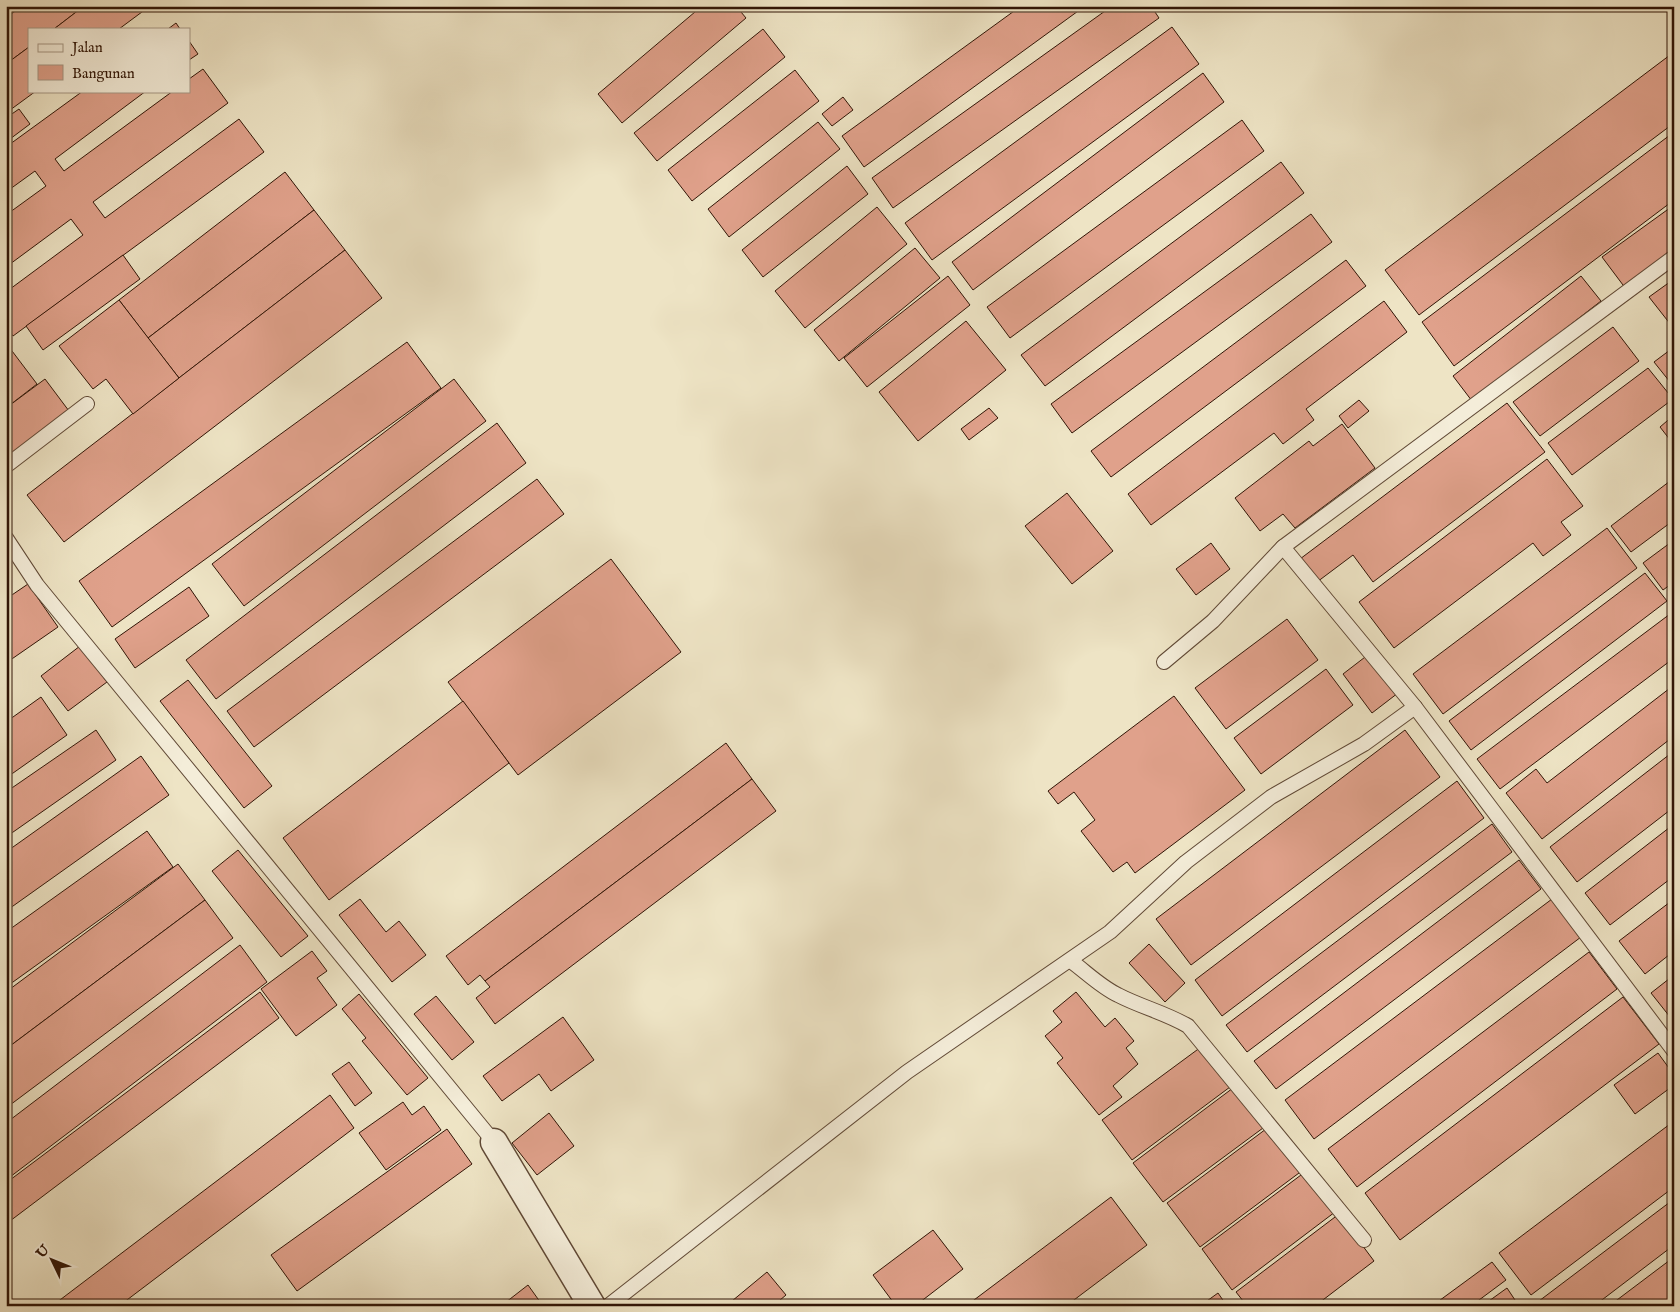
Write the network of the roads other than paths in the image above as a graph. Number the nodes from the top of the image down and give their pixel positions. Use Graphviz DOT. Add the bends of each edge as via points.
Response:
graph roads {
  1 [pos="1674,257"];
  2 [pos="87,404"];
  3 [pos="6,466"];
  4 [pos="6,538"];
  5 [pos="1283,547"];
  6 [pos="1164,662"];
  7 [pos="1415,706"];
  8 [pos="1071,961"];
  9 [pos="1674,1051"];
  10 [pos="494,1142"];
  11 [pos="1364,1240"];
  12 [pos="592,1306"];
  13 [pos="608,1306"];
  1 -- 5 [label="lane"];
  2 -- 3 [label="lane"];
  4 -- 10 [label="lane" via="37,585"];
  5 -- 6 [label="lane" via="1213,621"];
  5 -- 7 [label="lane"];
  7 -- 8 [label="lane" via="1364,744 1271,797 1186,862 1110,932"];
  7 -- 9 [label="lane"];
  8 -- 11 [label="lane" via="1116,994 1167,1013 1188,1026"];
  8 -- 13 [label="lane" via="907,1072"];
  10 -- 12 [label="street"];
}
